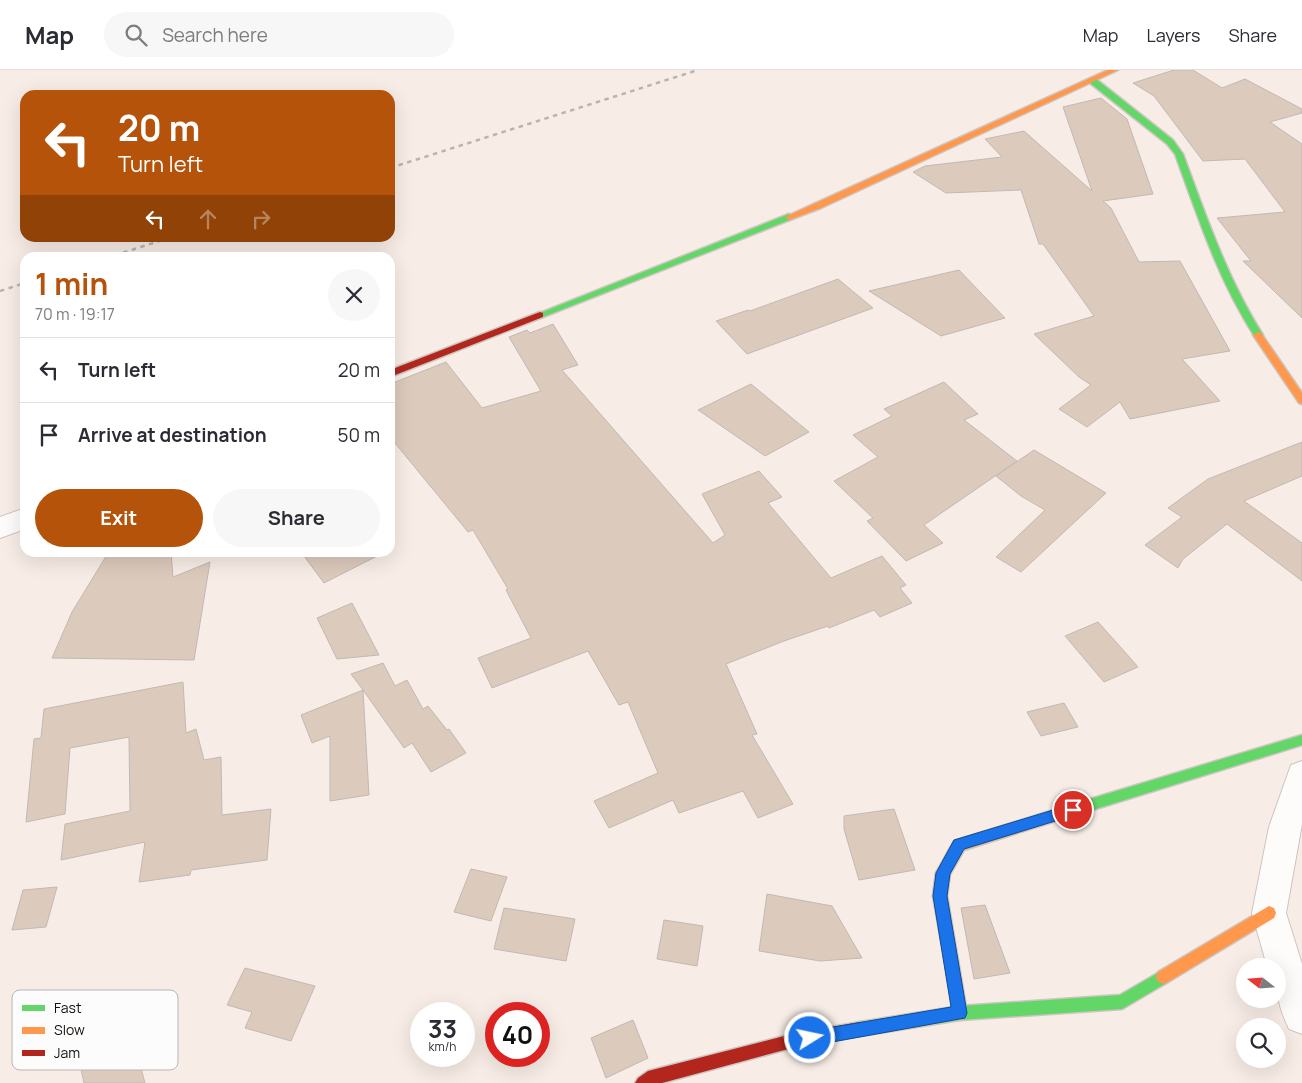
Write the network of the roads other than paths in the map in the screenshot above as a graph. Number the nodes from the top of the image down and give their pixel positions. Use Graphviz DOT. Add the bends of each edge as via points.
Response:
graph roads {
  1 [pos="1114,70"];
  2 [pos="1093,82"];
  3 [pos="395,372"];
  4 [pos="1302,402"];
  5 [pos="20,520"];
  6 [pos="0,528"];
  7 [pos="1302,740"];
  8 [pos="1302,775"];
  9 [pos="1269,913"];
  10 [pos="960,1013"];
  11 [pos="1302,1016"];
  12 [pos="644,1083"];
  1 -- 2 [label="street"];
  2 -- 3 [label="street" via="818,206"];
  2 -- 4 [label="street" via="1170,142 1179,154 1219,263 1242,311"];
  5 -- 6 [label="street"];
  7 -- 10 [label="street" via="959,845 943,873 940,896"];
  8 -- 9 [label="street" via="1285,827"];
  9 -- 10 [label="street" via="1122,1002"];
  9 -- 11 [label="street"];
  10 -- 12 [label="street" via="792,1042 648,1079"];
}
